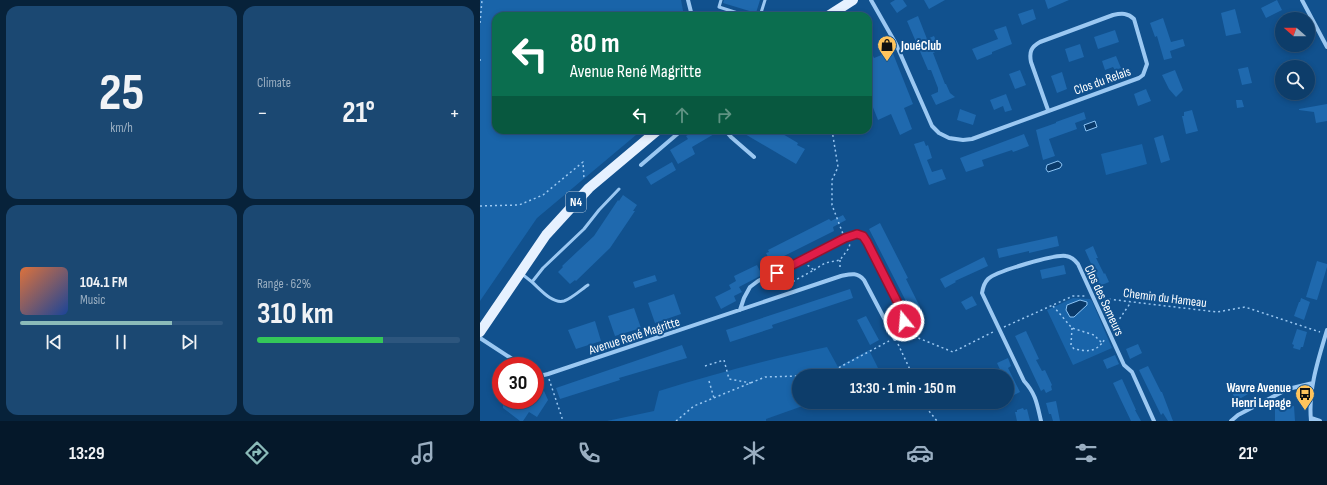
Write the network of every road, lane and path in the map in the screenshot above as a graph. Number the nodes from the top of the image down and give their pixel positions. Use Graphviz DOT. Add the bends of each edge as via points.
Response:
graph roads {
  1 [pos="482,0"];
  2 [pos="688,0"];
  3 [pos="721,0"];
  4 [pos="765,0"];
  5 [pos="853,0"];
  6 [pos="871,0"];
  7 [pos="1302,0"];
  8 [pos="691,12"];
  9 [pos="735,12"];
  10 [pos="761,12"];
  11 [pos="834,12"];
  12 [pos="480,23"];
  13 [pos="1327,47"];
  14 [pos="1048,110"];
  15 [pos="653,134"];
  16 [pos="677,134"];
  17 [pos="728,134"];
  18 [pos="833,134"];
  19 [pos="754,157"];
  20 [pos="641,165"];
  21 [pos="619,188"];
  22 [pos="585,192"];
  23 [pos="480,206"];
  24 [pos="845,238"];
  25 [pos="847,251"];
  26 [pos="804,259"];
  27 [pos="840,260"];
  28 [pos="840,265"];
  29 [pos="814,270"];
  30 [pos="520,273"];
  31 [pos="532,282"];
  32 [pos="588,284"];
  33 [pos="792,292"];
  34 [pos="1093,297"];
  35 [pos="1131,302"];
  36 [pos="1052,306"];
  37 [pos="740,310"];
  38 [pos="1072,328"];
  39 [pos="890,329"];
  40 [pos="1000,329"];
  41 [pos="480,332"];
  42 [pos="1326,332"];
  43 [pos="1110,334"];
  44 [pos="480,338"];
  45 [pos="895,338"];
  46 [pos="1102,343"];
  47 [pos="509,357"];
  48 [pos="705,366"];
  49 [pos="836,369"];
  50 [pos="910,369"];
  51 [pos="548,374"];
  52 [pos="544,375"];
  53 [pos="792,376"];
  54 [pos="709,381"];
  55 [pos="751,383"];
  56 [pos="1313,383"];
  57 [pos="714,398"];
  58 [pos="928,409"];
  59 [pos="1311,420"];
  60 [pos="563,421"];
  61 [pos="676,421"];
  62 [pos="937,421"];
  63 [pos="1042,421"];
  64 [pos="1154,421"];
  65 [pos="1231,421"];
  66 [pos="1320,421"];
  1 -- 12 [label="path"];
  2 -- 8 [label="street"];
  3 -- 9 [label="lane" via="719,7"];
  4 -- 10 [label="lane"];
  5 -- 11 [label="main road"];
  6 -- 14 [label="street, Clos du Relais" via="896,44 929,122 939,133 963,140"];
  7 -- 13 [label="street"];
  14 -- 14 [label="street, Clos du Relais" via="1143,75 1147,64 1146,58 1134,19 1130,15 1113,15 1040,42 1032,48 1031,62"];
  15 -- 22 [label="main road, N4"];
  16 -- 20 [label="street"];
  17 -- 19 [label="street"];
  18 -- 24 [label="path" via="838,167 832,180 832,206"];
  21 -- 31 [label="lane"];
  22 -- 23 [label="path" via="583,162 543,195 519,205"];
  22 -- 30 [label="main road, N4" via="546,236"];
  24 -- 26 [label="street"];
  24 -- 39 [label="street" via="857,234 863,236 902,311 904,321"];
  25 -- 27 [label="path"];
  26 -- 29 [label="path"];
  26 -- 37 [label="street" via="750,287"];
  27 -- 28 [label="path"];
  27 -- 29 [label="path" via="826,263"];
  29 -- 33 [label="path" via="792,282"];
  30 -- 31 [label="lane"];
  30 -- 41 [label="main road, N4"];
  31 -- 32 [label="lane" via="556,301 564,300"];
  33 -- 37 [label="street, Avenue René Magritte"];
  33 -- 39 [label="street, Avenue René Magritte" via="855,274 864,280"];
  34 -- 35 [label="path, Chemin du Hameau"];
  34 -- 36 [label="path, Chemin du Hameau" via="1073,296"];
  34 -- 40 [label="street, Clos des Semeurs" via="1074,259 1064,256 1014,267 989,277 984,283 982,292"];
  34 -- 43 [label="street, Clos des Semeurs"];
  35 -- 42 [label="path, Chemin du Hameau" via="1217,312 1246,307"];
  35 -- 43 [label="path"];
  36 -- 38 [label="path"];
  36 -- 40 [label="path, Chemin du Hameau"];
  37 -- 51 [label="street, Avenue René Magritte"];
  38 -- 46 [label="path" via="1094,335"];
  38 -- 46 [label="path" via="1071,345 1074,350 1097,349"];
  39 -- 45 [label="street, Avenue René Magritte"];
  40 -- 45 [label="path, Chemin du Hameau" via="953,352 906,334"];
  40 -- 63 [label="street, Clos des Semeurs" via="1024,381 1032,390"];
  42 -- 56 [label="street"];
  43 -- 46 [label="path"];
  43 -- 64 [label="street, Clos des Semeurs" via="1124,365 1132,372"];
  44 -- 47 [label="street"];
  45 -- 49 [label="path"];
  45 -- 50 [label="path"];
  48 -- 55 [label="path" via="724,360 729,379"];
  51 -- 52 [label="street, Avenue René Magritte"];
  51 -- 60 [label="path"];
  53 -- 55 [label="path" via="765,378"];
  54 -- 57 [label="path"];
  55 -- 57 [label="path"];
  56 -- 59 [label="street"];
  56 -- 65 [label="street" via="1288,389"];
  57 -- 61 [label="path" via="694,406"];
  58 -- 62 [label="path"];
  59 -- 66 [label="street"];
}
